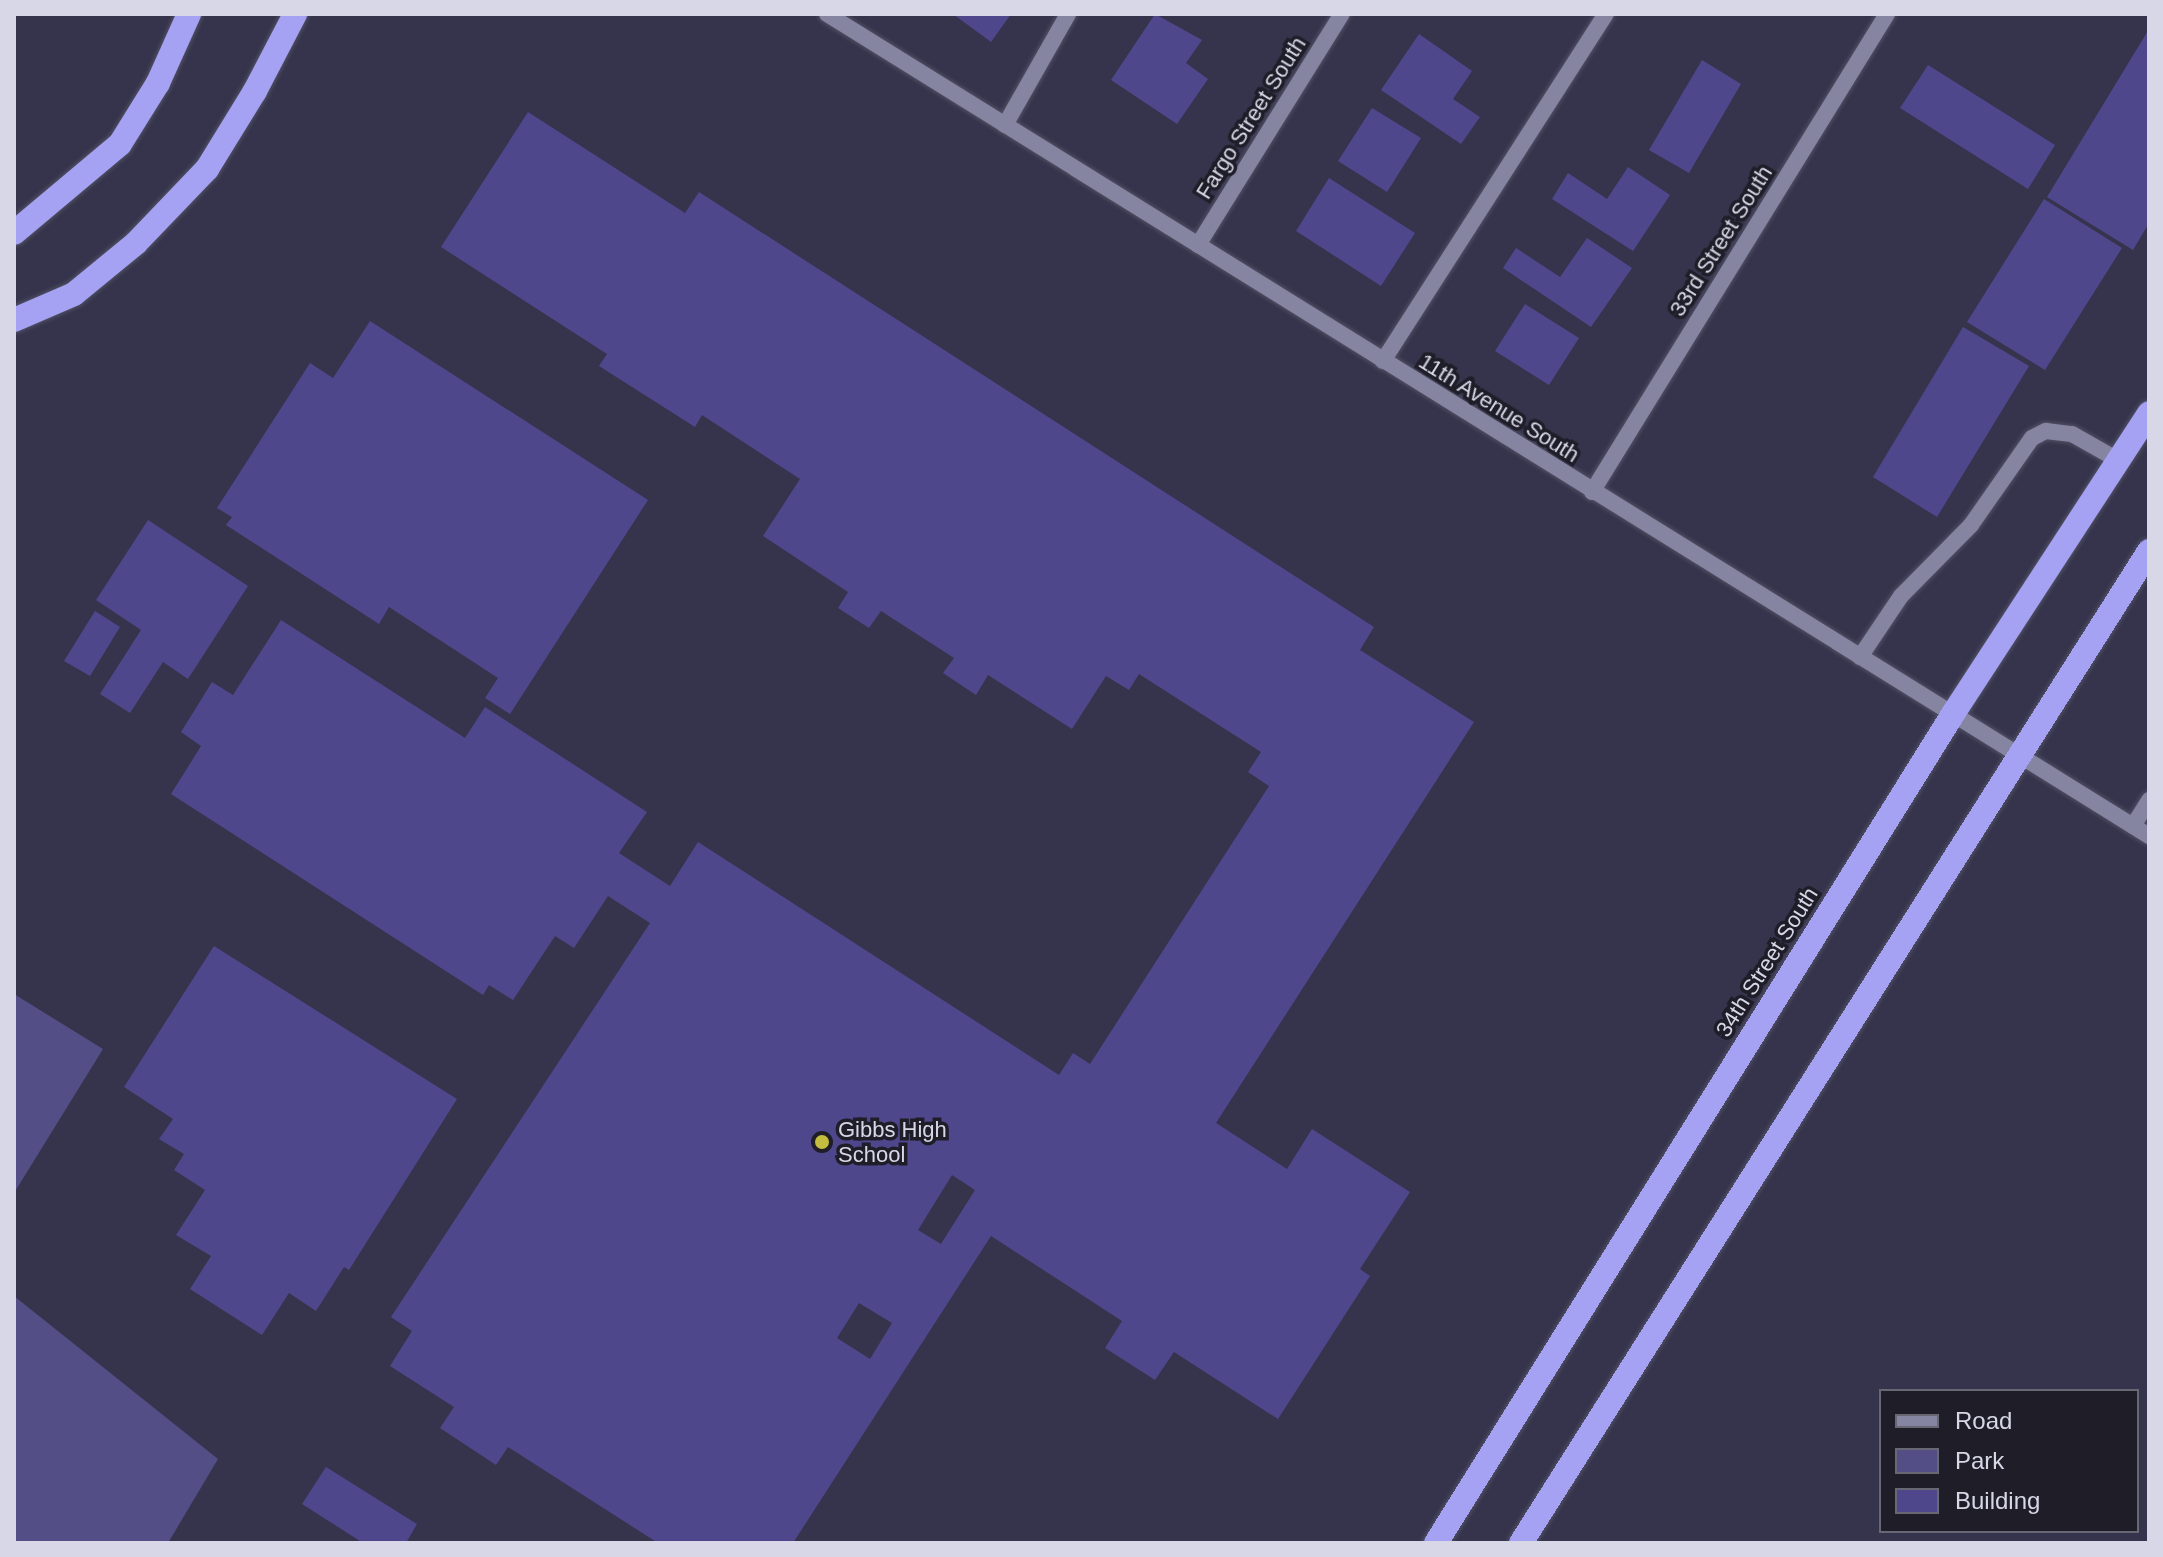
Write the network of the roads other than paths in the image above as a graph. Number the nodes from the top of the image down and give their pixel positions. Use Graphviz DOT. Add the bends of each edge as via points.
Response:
graph roads {
  1 [pos="189,14"];
  2 [pos="295,14"];
  3 [pos="827,14"];
  4 [pos="1068,14"];
  5 [pos="1342,14"];
  6 [pos="1606,14"];
  7 [pos="1887,14"];
  8 [pos="1005,125"];
  9 [pos="14,233"];
  10 [pos="1198,245"];
  11 [pos="14,320"];
  12 [pos="1383,361"];
  13 [pos="2149,413"];
  14 [pos="2118,460"];
  15 [pos="1592,492"];
  16 [pos="2149,551"];
  17 [pos="1860,657"];
  18 [pos="1953,714"];
  19 [pos="2017,754"];
  20 [pos="2149,800"];
  21 [pos="2133,826"];
  22 [pos="2149,836"];
  23 [pos="1436,1543"];
  24 [pos="1521,1543"];
  1 -- 9 [label="highway" via="158,83 120,144"];
  2 -- 11 [label="highway" via="207,169 136,243 74,294"];
  3 -- 8 [label="street, 11th Avenue South"];
  4 -- 8 [label="street"];
  5 -- 10 [label="street, Fargo Street South"];
  6 -- 12 [label="street"];
  7 -- 15 [label="street, 33rd Street South"];
  8 -- 10 [label="street, 11th Avenue South"];
  10 -- 12 [label="street, 11th Avenue South"];
  12 -- 15 [label="street, 11th Avenue South"];
  13 -- 14 [label="highway, 34th Street South"];
  14 -- 17 [label="street" via="2072,434 2046,431 2032,438 1971,525 1901,596"];
  14 -- 18 [label="highway, 34th Street South"];
  15 -- 17 [label="street, 11th Avenue South"];
  16 -- 19 [label="highway"];
  17 -- 18 [label="street, 11th Avenue South"];
  18 -- 19 [label="street, 11th Avenue South"];
  18 -- 23 [label="highway, 34th Street South"];
  19 -- 21 [label="street, 11th Avenue South"];
  19 -- 24 [label="highway"];
  20 -- 21 [label="street"];
  21 -- 22 [label="street, 11th Avenue South"];
}
